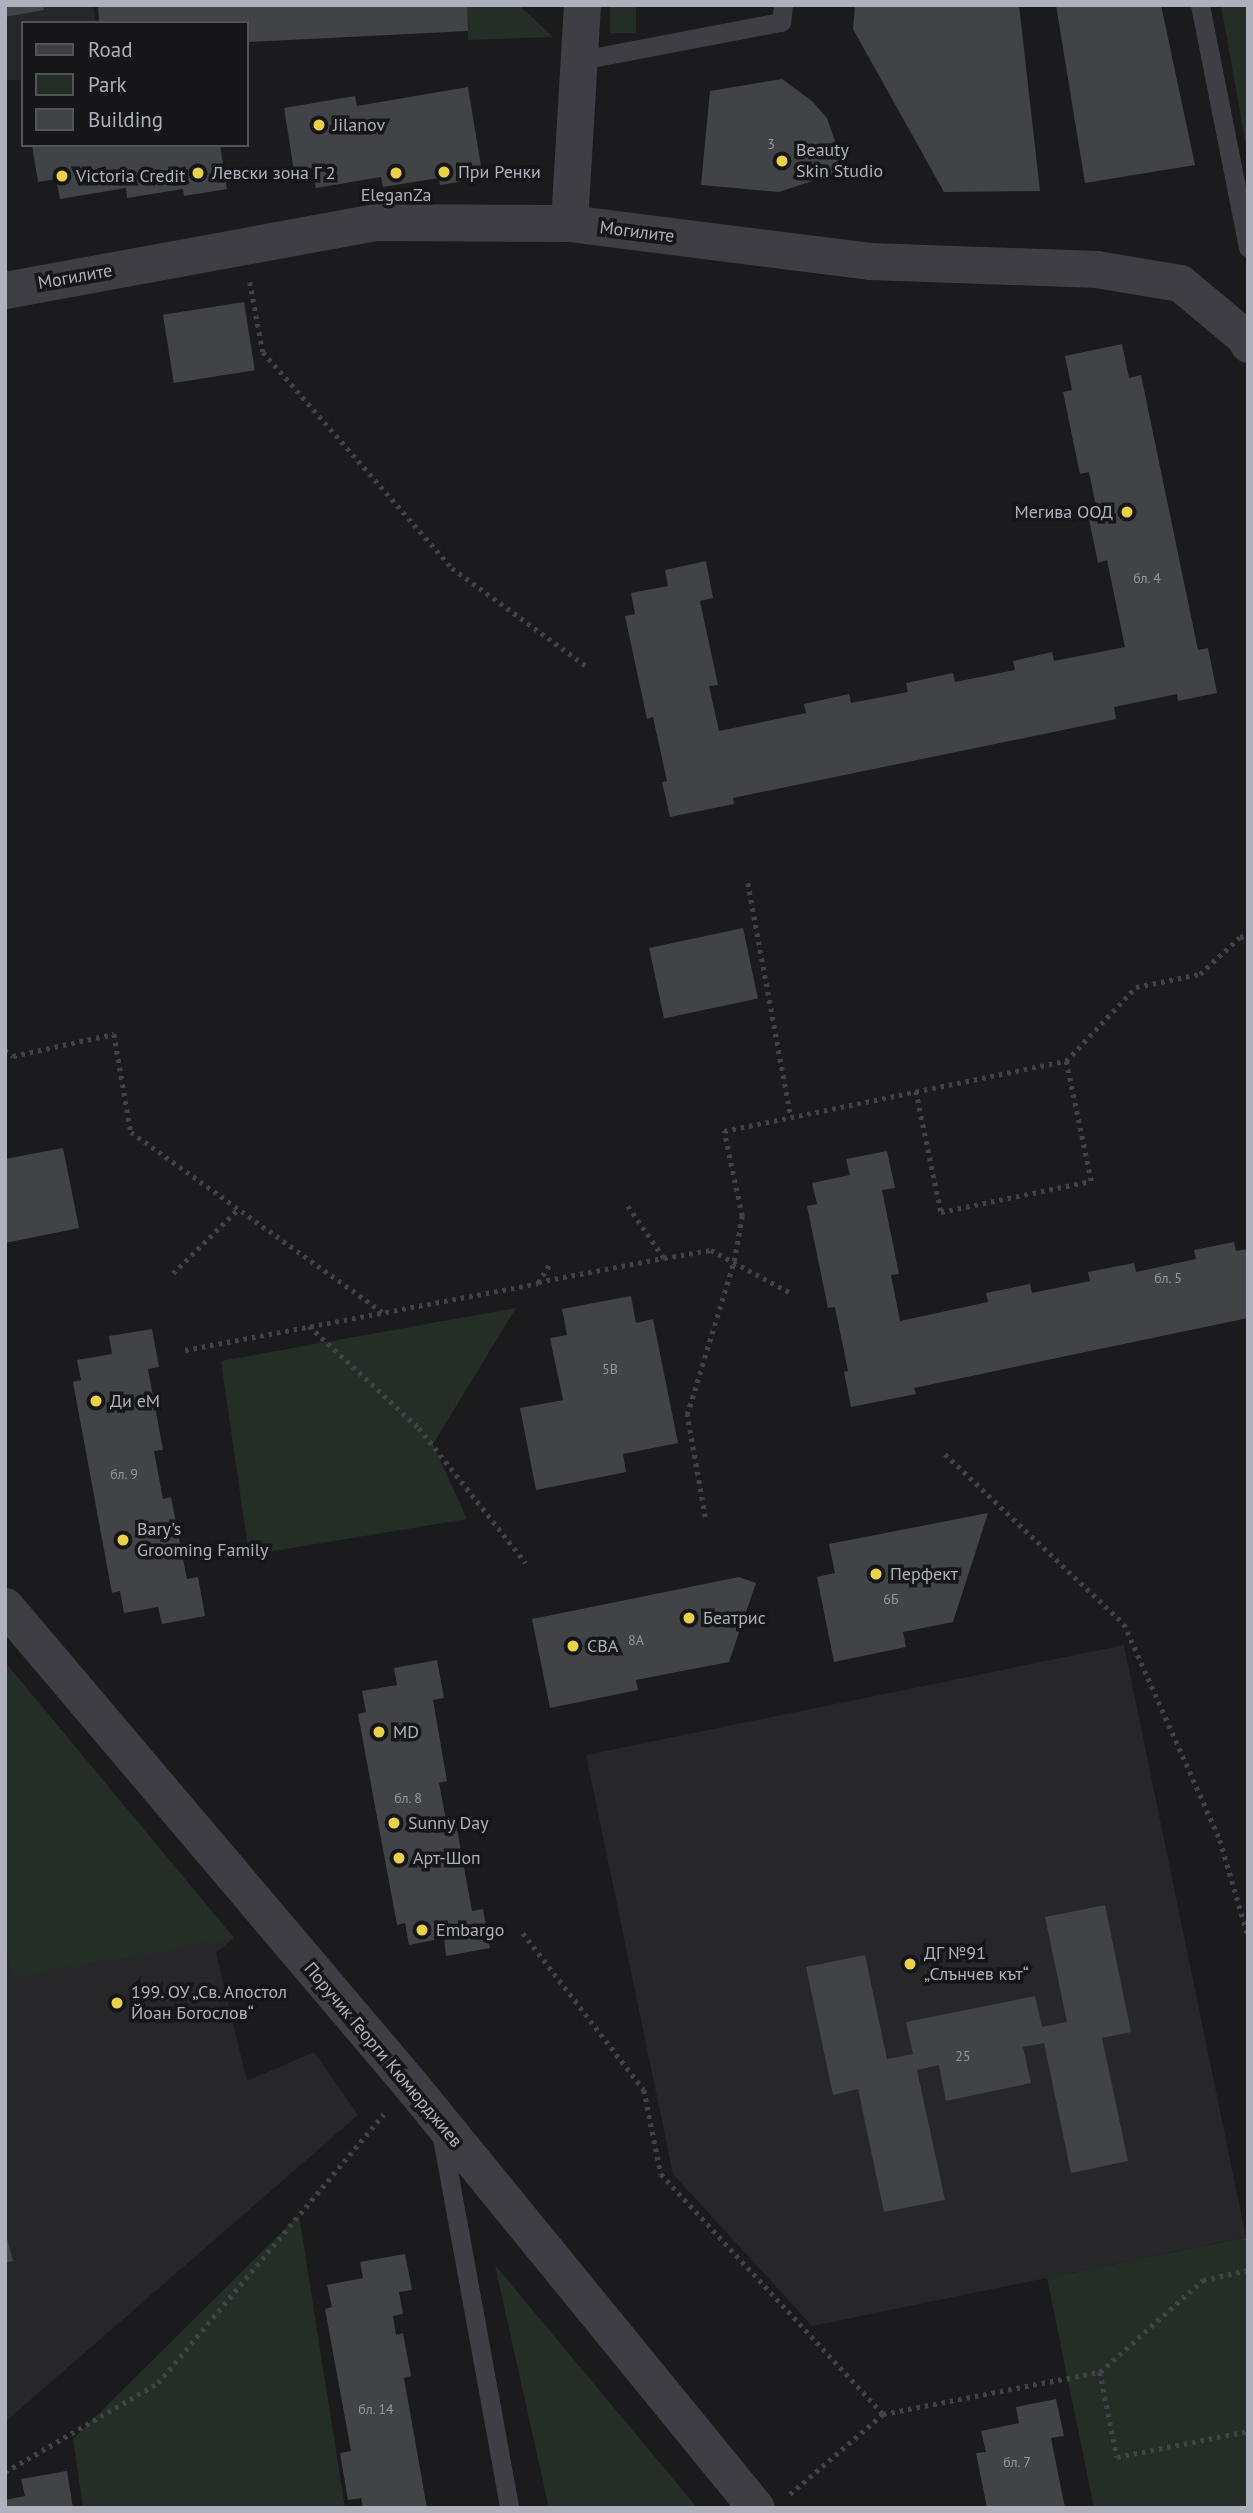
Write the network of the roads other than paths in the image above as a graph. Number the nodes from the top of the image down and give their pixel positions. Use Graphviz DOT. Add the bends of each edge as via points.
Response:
graph roads {
  1 [pos="582,5"];
  2 [pos="783,5"];
  3 [pos="1200,5"];
  4 [pos="581,60"];
  5 [pos="569,223"];
  6 [pos="1248,247"];
  7 [pos="5,290"];
  8 [pos="1248,344"];
  9 [pos="5,1606"];
  10 [pos="439,2121"];
  11 [pos="770,2503"];
  12 [pos="509,2508"];
  1 -- 4 [label="street"];
  2 -- 4 [label="lane" via="780,22"];
  3 -- 6 [label="lane"];
  4 -- 5 [label="street"];
  5 -- 7 [label="street, Могилите" via="373,222"];
  5 -- 8 [label="street, Могилите" via="870,261 1096,269 1180,283"];
  9 -- 10 [label="street, Поручик Георги Кюмюрджиев"];
  10 -- 11 [label="street, Поручик Георги Кюмюрджиев"];
  10 -- 12 [label="lane"];
}
